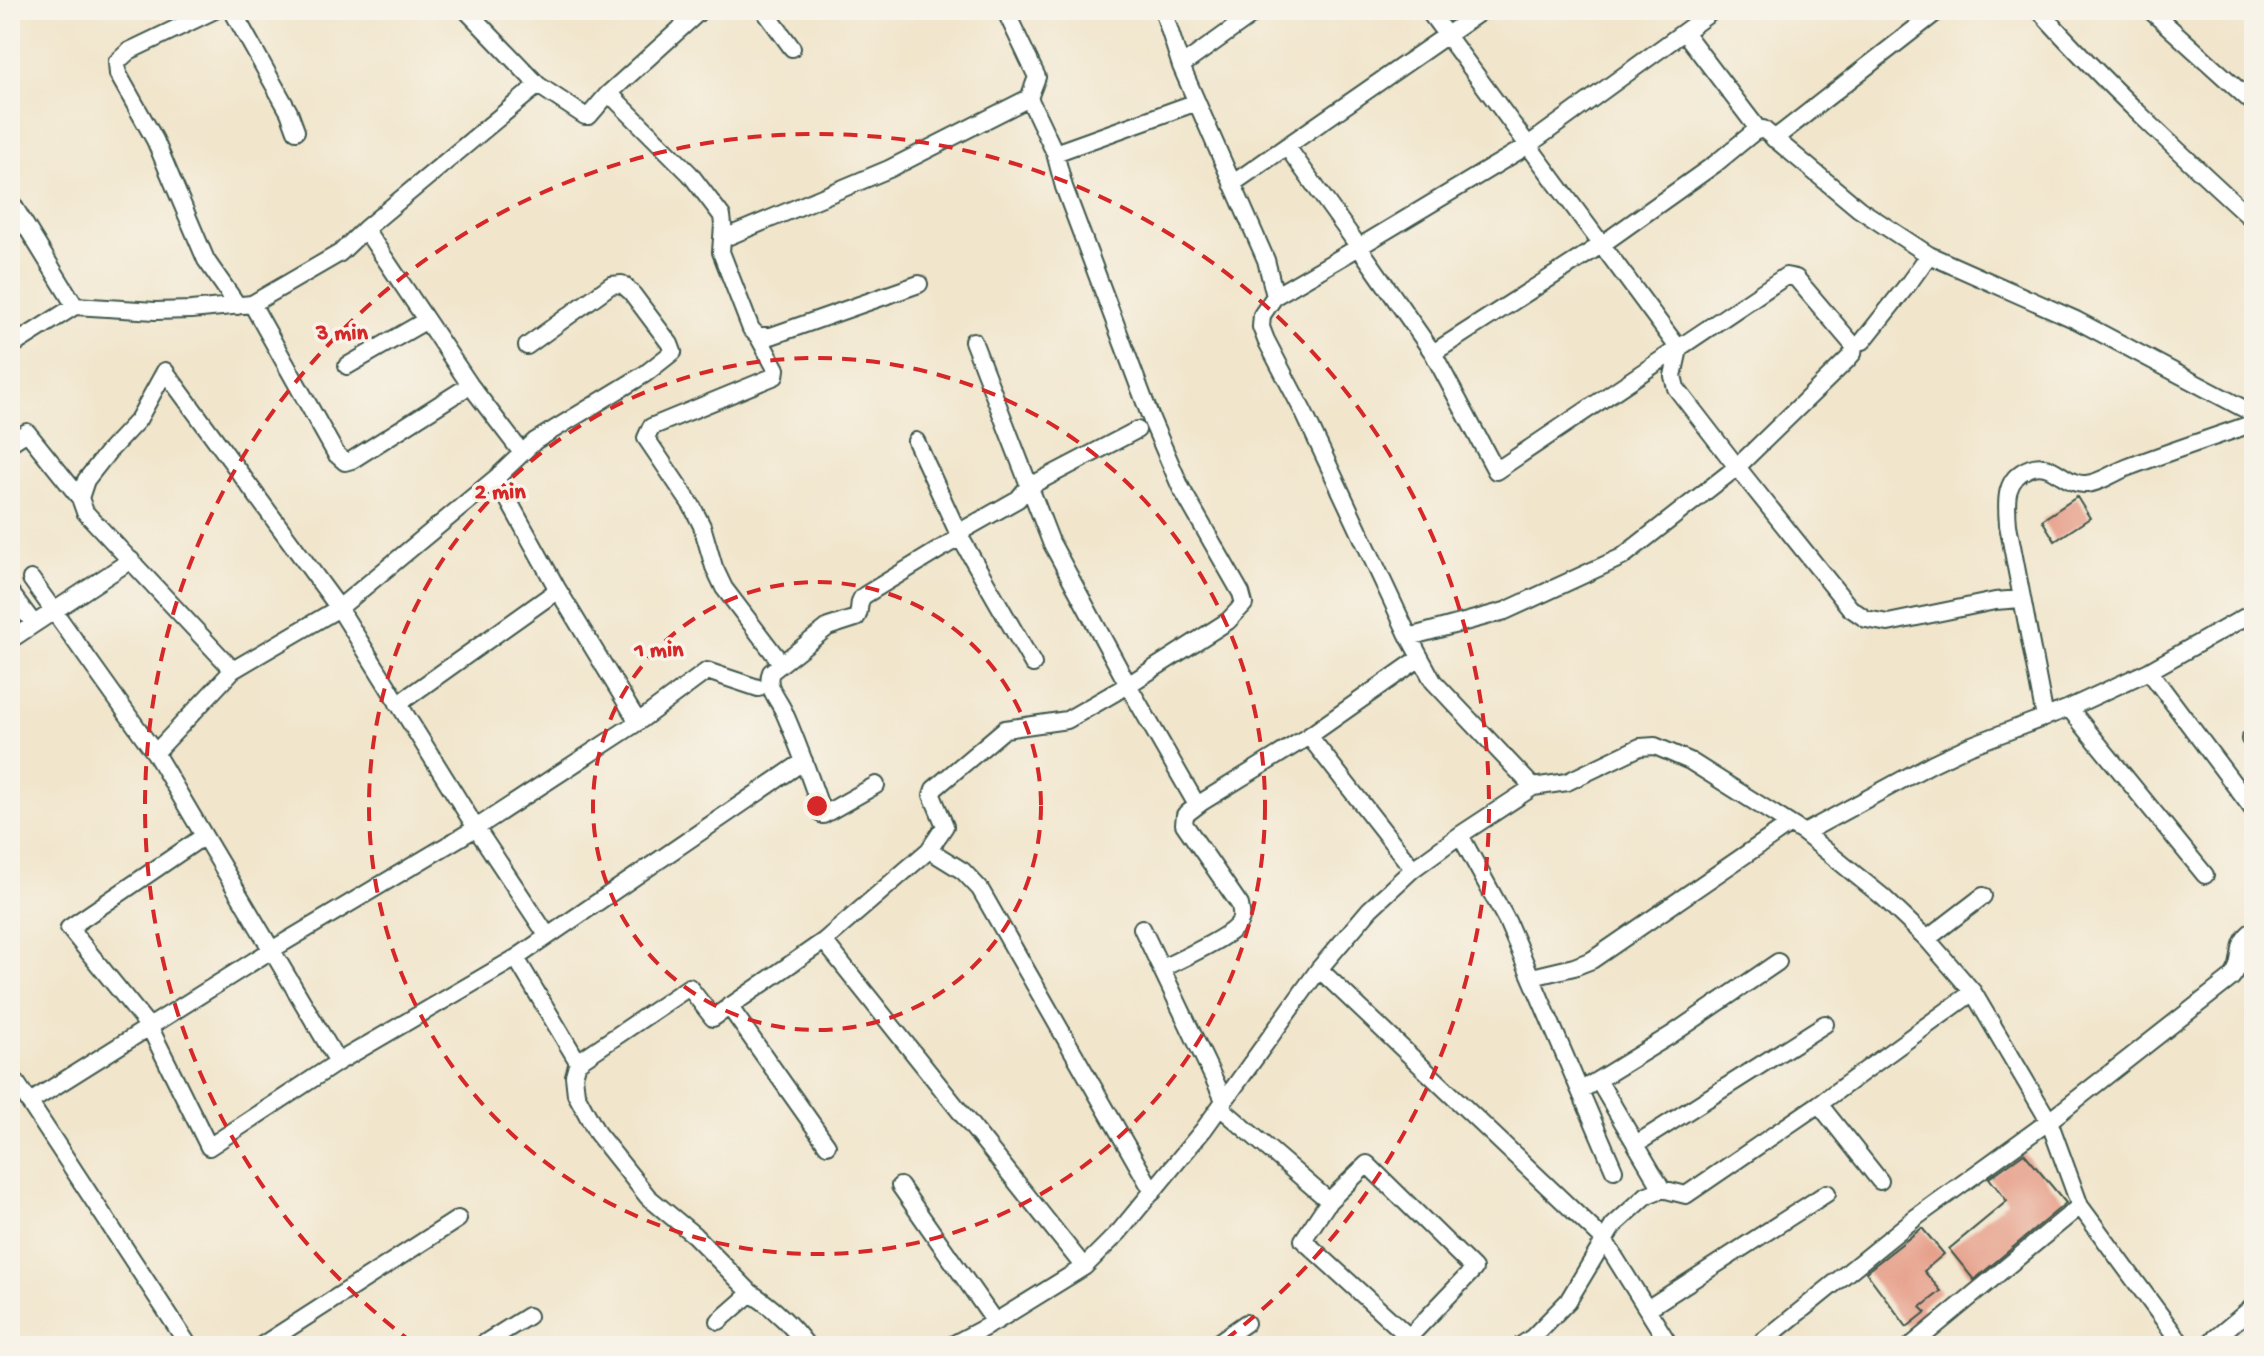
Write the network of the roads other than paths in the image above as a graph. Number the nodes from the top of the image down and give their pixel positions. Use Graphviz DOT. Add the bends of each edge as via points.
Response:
graph roads {
  1 [pos="215,10"];
  2 [pos="232,10"];
  3 [pos="466,10"];
  4 [pos="701,10"];
  5 [pos="765,10"];
  6 [pos="1005,10"];
  7 [pos="1163,10"];
  8 [pos="1259,10"];
  9 [pos="1428,10"];
  10 [pos="1483,10"];
  11 [pos="1714,10"];
  12 [pos="1939,10"];
  13 [pos="2039,10"];
  14 [pos="2150,10"];
  15 [pos="1684,32"];
  16 [pos="1447,36"];
  17 [pos="792,48"];
  18 [pos="1181,66"];
  19 [pos="538,85"];
  20 [pos="607,95"];
  21 [pos="1029,98"];
  22 [pos="1197,102"];
  23 [pos="2254,104"];
  24 [pos="1758,129"];
  25 [pos="296,131"];
  26 [pos="1774,139"];
  27 [pos="1527,146"];
  28 [pos="1287,147"];
  29 [pos="1055,153"];
  30 [pos="1232,184"];
  31 [pos="10,200"];
  32 [pos="2254,221"];
  33 [pos="365,229"];
  34 [pos="722,239"];
  35 [pos="1601,245"];
  36 [pos="1359,247"];
  37 [pos="1929,255"];
  38 [pos="919,284"];
  39 [pos="1275,296"];
  40 [pos="245,305"];
  41 [pos="75,306"];
  42 [pos="425,321"];
  43 [pos="758,336"];
  44 [pos="973,341"];
  45 [pos="1863,341"];
  46 [pos="527,346"];
  47 [pos="10,347"];
  48 [pos="1679,349"];
  49 [pos="1433,353"];
  50 [pos="347,366"];
  51 [pos="470,385"];
  52 [pos="2254,414"];
  53 [pos="2254,423"];
  54 [pos="1137,430"];
  55 [pos="916,441"];
  56 [pos="10,443"];
  57 [pos="522,453"];
  58 [pos="1737,467"];
  59 [pos="496,478"];
  60 [pos="1028,487"];
  61 [pos="80,498"];
  62 [pos="960,537"];
  63 [pos="131,560"];
  64 [pos="31,579"];
  65 [pos="558,590"];
  66 [pos="10,592"];
  67 [pos="2021,599"];
  68 [pos="339,608"];
  69 [pos="53,611"];
  70 [pos="2254,612"];
  71 [pos="34,624"];
  72 [pos="1409,637"];
  73 [pos="10,640"];
  74 [pos="1420,658"];
  75 [pos="781,663"];
  76 [pos="1033,664"];
  77 [pos="233,670"];
  78 [pos="2149,671"];
  79 [pos="1128,685"];
  80 [pos="758,688"];
  81 [pos="398,704"];
  82 [pos="2069,708"];
  83 [pos="2045,718"];
  84 [pos="638,722"];
  85 [pos="1309,736"];
  86 [pos="155,753"];
  87 [pos="804,761"];
  88 [pos="876,785"];
  89 [pos="1533,787"];
  90 [pos="1197,805"];
  91 [pos="2254,811"];
  92 [pos="476,828"];
  93 [pos="1797,829"];
  94 [pos="1460,835"];
  95 [pos="204,836"];
  96 [pos="929,850"];
  97 [pos="1413,869"];
  98 [pos="2205,875"];
  99 [pos="1983,896"];
  100 [pos="1142,928"];
  101 [pos="2254,930"];
  102 [pos="547,935"];
  103 [pos="1927,939"];
  104 [pos="824,941"];
  105 [pos="273,949"];
  106 [pos="516,958"];
  107 [pos="1778,962"];
  108 [pos="1161,969"];
  109 [pos="1319,969"];
  110 [pos="1532,977"];
  111 [pos="1973,992"];
  112 [pos="729,1006"];
  113 [pos="1825,1024"];
  114 [pos="150,1028"];
  115 [pos="338,1062"];
  116 [pos="578,1062"];
  117 [pos="10,1073"];
  118 [pos="1598,1080"];
  119 [pos="1580,1091"];
  120 [pos="30,1102"];
  121 [pos="1222,1104"];
  122 [pos="1819,1104"];
  123 [pos="2049,1121"];
  124 [pos="1636,1144"];
  125 [pos="827,1145"];
  126 [pos="1614,1170"];
  127 [pos="1880,1181"];
  128 [pos="900,1186"];
  129 [pos="1662,1189"];
  130 [pos="1153,1192"];
  131 [pos="1827,1193"];
  132 [pos="1329,1201"];
  133 [pos="2080,1206"];
  134 [pos="458,1219"];
  135 [pos="1604,1240"];
  136 [pos="1084,1267"];
  137 [pos="751,1293"];
  138 [pos="2254,1306"];
  139 [pos="1647,1309"];
  140 [pos="528,1316"];
  141 [pos="719,1321"];
  142 [pos="995,1322"];
  143 [pos="1246,1323"];
  144 [pos="189,1346"];
  145 [pos="261,1346"];
  146 [pos="480,1346"];
  147 [pos="807,1346"];
  148 [pos="950,1346"];
  149 [pos="1213,1346"];
  150 [pos="1520,1346"];
  151 [pos="1670,1346"];
  152 [pos="1757,1346"];
  153 [pos="1911,1346"];
  154 [pos="2183,1346"];
  155 [pos="2206,1346"];
  1 -- 40 [label="street" via="129,51 117,62 118,74 155,140 206,260"];
  2 -- 25 [label="street"];
  3 -- 19 [label="street"];
  4 -- 20 [label="street"];
  5 -- 17 [label="street"];
  6 -- 21 [label="street" via="1037,77"];
  7 -- 18 [label="street"];
  8 -- 18 [label="street"];
  9 -- 16 [label="street"];
  10 -- 16 [label="street"];
  11 -- 15 [label="street"];
  12 -- 26 [label="street"];
  13 -- 32 [label="street"];
  14 -- 23 [label="street"];
  15 -- 24 [label="street"];
  15 -- 27 [label="street"];
  16 -- 27 [label="street"];
  16 -- 28 [label="street"];
  18 -- 22 [label="street"];
  19 -- 20 [label="street" via="585,116"];
  19 -- 33 [label="street"];
  20 -- 34 [label="street" via="622,103 701,186 722,216"];
  21 -- 29 [label="street"];
  21 -- 34 [label="street" via="889,169"];
  22 -- 29 [label="street"];
  22 -- 30 [label="street"];
  24 -- 26 [label="street"];
  24 -- 35 [label="street"];
  26 -- 37 [label="street" via="1859,209"];
  27 -- 35 [label="street"];
  27 -- 36 [label="street"];
  28 -- 30 [label="street"];
  28 -- 36 [label="street"];
  29 -- 79 [label="street" via="1158,434 1244,604 1228,621"];
  30 -- 39 [label="street" via="1266,260"];
  31 -- 41 [label="street"];
  33 -- 40 [label="street" via="340,253"];
  33 -- 42 [label="street"];
  34 -- 43 [label="street" via="721,252"];
  35 -- 48 [label="street"];
  35 -- 49 [label="street"];
  36 -- 39 [label="street"];
  36 -- 49 [label="street"];
  37 -- 45 [label="street"];
  37 -- 52 [label="street" via="2076,320"];
  38 -- 43 [label="street"];
  39 -- 72 [label="street" via="1262,315 1266,340"];
  40 -- 41 [label="street" via="155,311"];
  40 -- 51 [label="street" via="345,462"];
  41 -- 47 [label="street"];
  42 -- 50 [label="street"];
  42 -- 51 [label="street"];
  43 -- 75 [label="street" via="775,376 651,427 646,438 697,516 724,588"];
  44 -- 60 [label="street"];
  46 -- 57 [label="street" via="611,285 622,284 673,352"];
  48 -- 49 [label="street" via="1496,471"];
  48 -- 58 [label="street" via="1676,388"];
  48 -- 58 [label="street" via="1792,275 1854,346 1847,360"];
  51 -- 57 [label="street"];
  53 -- 67 [label="street" via="2092,483 2074,483 2039,465 2016,477 2006,498"];
  54 -- 60 [label="street"];
  55 -- 62 [label="street"];
  56 -- 61 [label="street" via="27,432"];
  57 -- 59 [label="street"];
  58 -- 67 [label="street" via="1850,608 1866,619 1888,623"];
  58 -- 72 [label="street" via="1622,557 1505,611"];
  59 -- 65 [label="street"];
  59 -- 68 [label="street"];
  60 -- 62 [label="street"];
  60 -- 79 [label="street" via="1051,542"];
  61 -- 63 [label="street" via="85,512"];
  61 -- 68 [label="street" via="86,480 138,420 165,371"];
  62 -- 75 [label="street" via="865,595 856,618 828,627"];
  62 -- 76 [label="street"];
  63 -- 69 [label="street"];
  63 -- 77 [label="street"];
  64 -- 69 [label="street"];
  65 -- 81 [label="street"];
  65 -- 84 [label="street"];
  66 -- 71 [label="street"];
  67 -- 83 [label="street"];
  68 -- 77 [label="street"];
  68 -- 81 [label="street"];
  69 -- 71 [label="street"];
  69 -- 86 [label="street"];
  70 -- 78 [label="street"];
  71 -- 73 [label="street"];
  72 -- 74 [label="street"];
  74 -- 85 [label="street"];
  74 -- 89 [label="street" via="1433,681"];
  75 -- 87 [label="street" via="771,672 769,684"];
  77 -- 86 [label="street"];
  78 -- 82 [label="street"];
  78 -- 91 [label="street"];
  79 -- 90 [label="street"];
  79 -- 96 [label="street" via="1067,720 1005,729 934,789 945,826"];
  80 -- 84 [label="street" via="707,671"];
  81 -- 92 [label="street"];
  82 -- 83 [label="street"];
  82 -- 98 [label="street"];
  83 -- 93 [label="street" via="1969,746"];
  84 -- 92 [label="street"];
  85 -- 90 [label="street"];
  85 -- 97 [label="street"];
  86 -- 95 [label="street"];
  87 -- 88 [label="street" via="823,815"];
  87 -- 102 [label="street"];
  89 -- 93 [label="street" via="1567,782 1640,747 1655,746 1690,761"];
  89 -- 94 [label="street"];
  90 -- 108 [label="street" via="1185,815 1184,824 1240,905 1242,916 1228,934"];
  92 -- 102 [label="street"];
  92 -- 105 [label="street"];
  93 -- 103 [label="street"];
  93 -- 110 [label="street" via="1592,960"];
  94 -- 97 [label="street"];
  94 -- 110 [label="street"];
  95 -- 105 [label="street"];
  95 -- 114 [label="street" via="69,928"];
  96 -- 104 [label="street"];
  96 -- 130 [label="street" via="980,889"];
  97 -- 109 [label="street"];
  99 -- 103 [label="street"];
  100 -- 108 [label="street"];
  101 -- 123 [label="street" via="2241,943 2239,966 2230,979"];
  102 -- 106 [label="street"];
  103 -- 111 [label="street"];
  104 -- 112 [label="street"];
  104 -- 136 [label="street"];
  105 -- 114 [label="street"];
  105 -- 115 [label="street"];
  106 -- 115 [label="street"];
  106 -- 116 [label="street"];
  107 -- 118 [label="street"];
  108 -- 121 [label="street"];
  109 -- 121 [label="street"];
  109 -- 135 [label="street"];
  110 -- 119 [label="street"];
  111 -- 122 [label="street"];
  111 -- 123 [label="street"];
  112 -- 116 [label="street" via="713,1018 689,987"];
  112 -- 125 [label="street"];
  113 -- 124 [label="street"];
  114 -- 115 [label="street" via="209,1147"];
  114 -- 120 [label="street"];
  116 -- 137 [label="street" via="576,1094 597,1133 648,1197"];
  117 -- 120 [label="street"];
  118 -- 119 [label="street"];
  118 -- 124 [label="street"];
  119 -- 126 [label="street"];
  120 -- 144 [label="street"];
  121 -- 130 [label="street"];
  121 -- 132 [label="street"];
  122 -- 127 [label="street"];
  122 -- 129 [label="street" via="1686,1195"];
  123 -- 133 [label="street"];
  123 -- 152 [label="street" via="1915,1218"];
  124 -- 129 [label="street"];
  128 -- 142 [label="street"];
  129 -- 135 [label="street" via="1647,1195"];
  130 -- 136 [label="street"];
  131 -- 139 [label="street"];
  132 -- 132 [label="street" via="1367,1164 1474,1269 1409,1337 1303,1240"];
  133 -- 153 [label="street"];
  133 -- 154 [label="street"];
  134 -- 145 [label="street"];
  135 -- 139 [label="street"];
  135 -- 150 [label="street" via="1568,1301"];
  136 -- 142 [label="street"];
  137 -- 141 [label="street"];
  137 -- 147 [label="street" via="789,1322"];
  138 -- 155 [label="street"];
  139 -- 151 [label="street"];
  140 -- 146 [label="street"];
  142 -- 148 [label="street"];
  143 -- 149 [label="street"];
}
